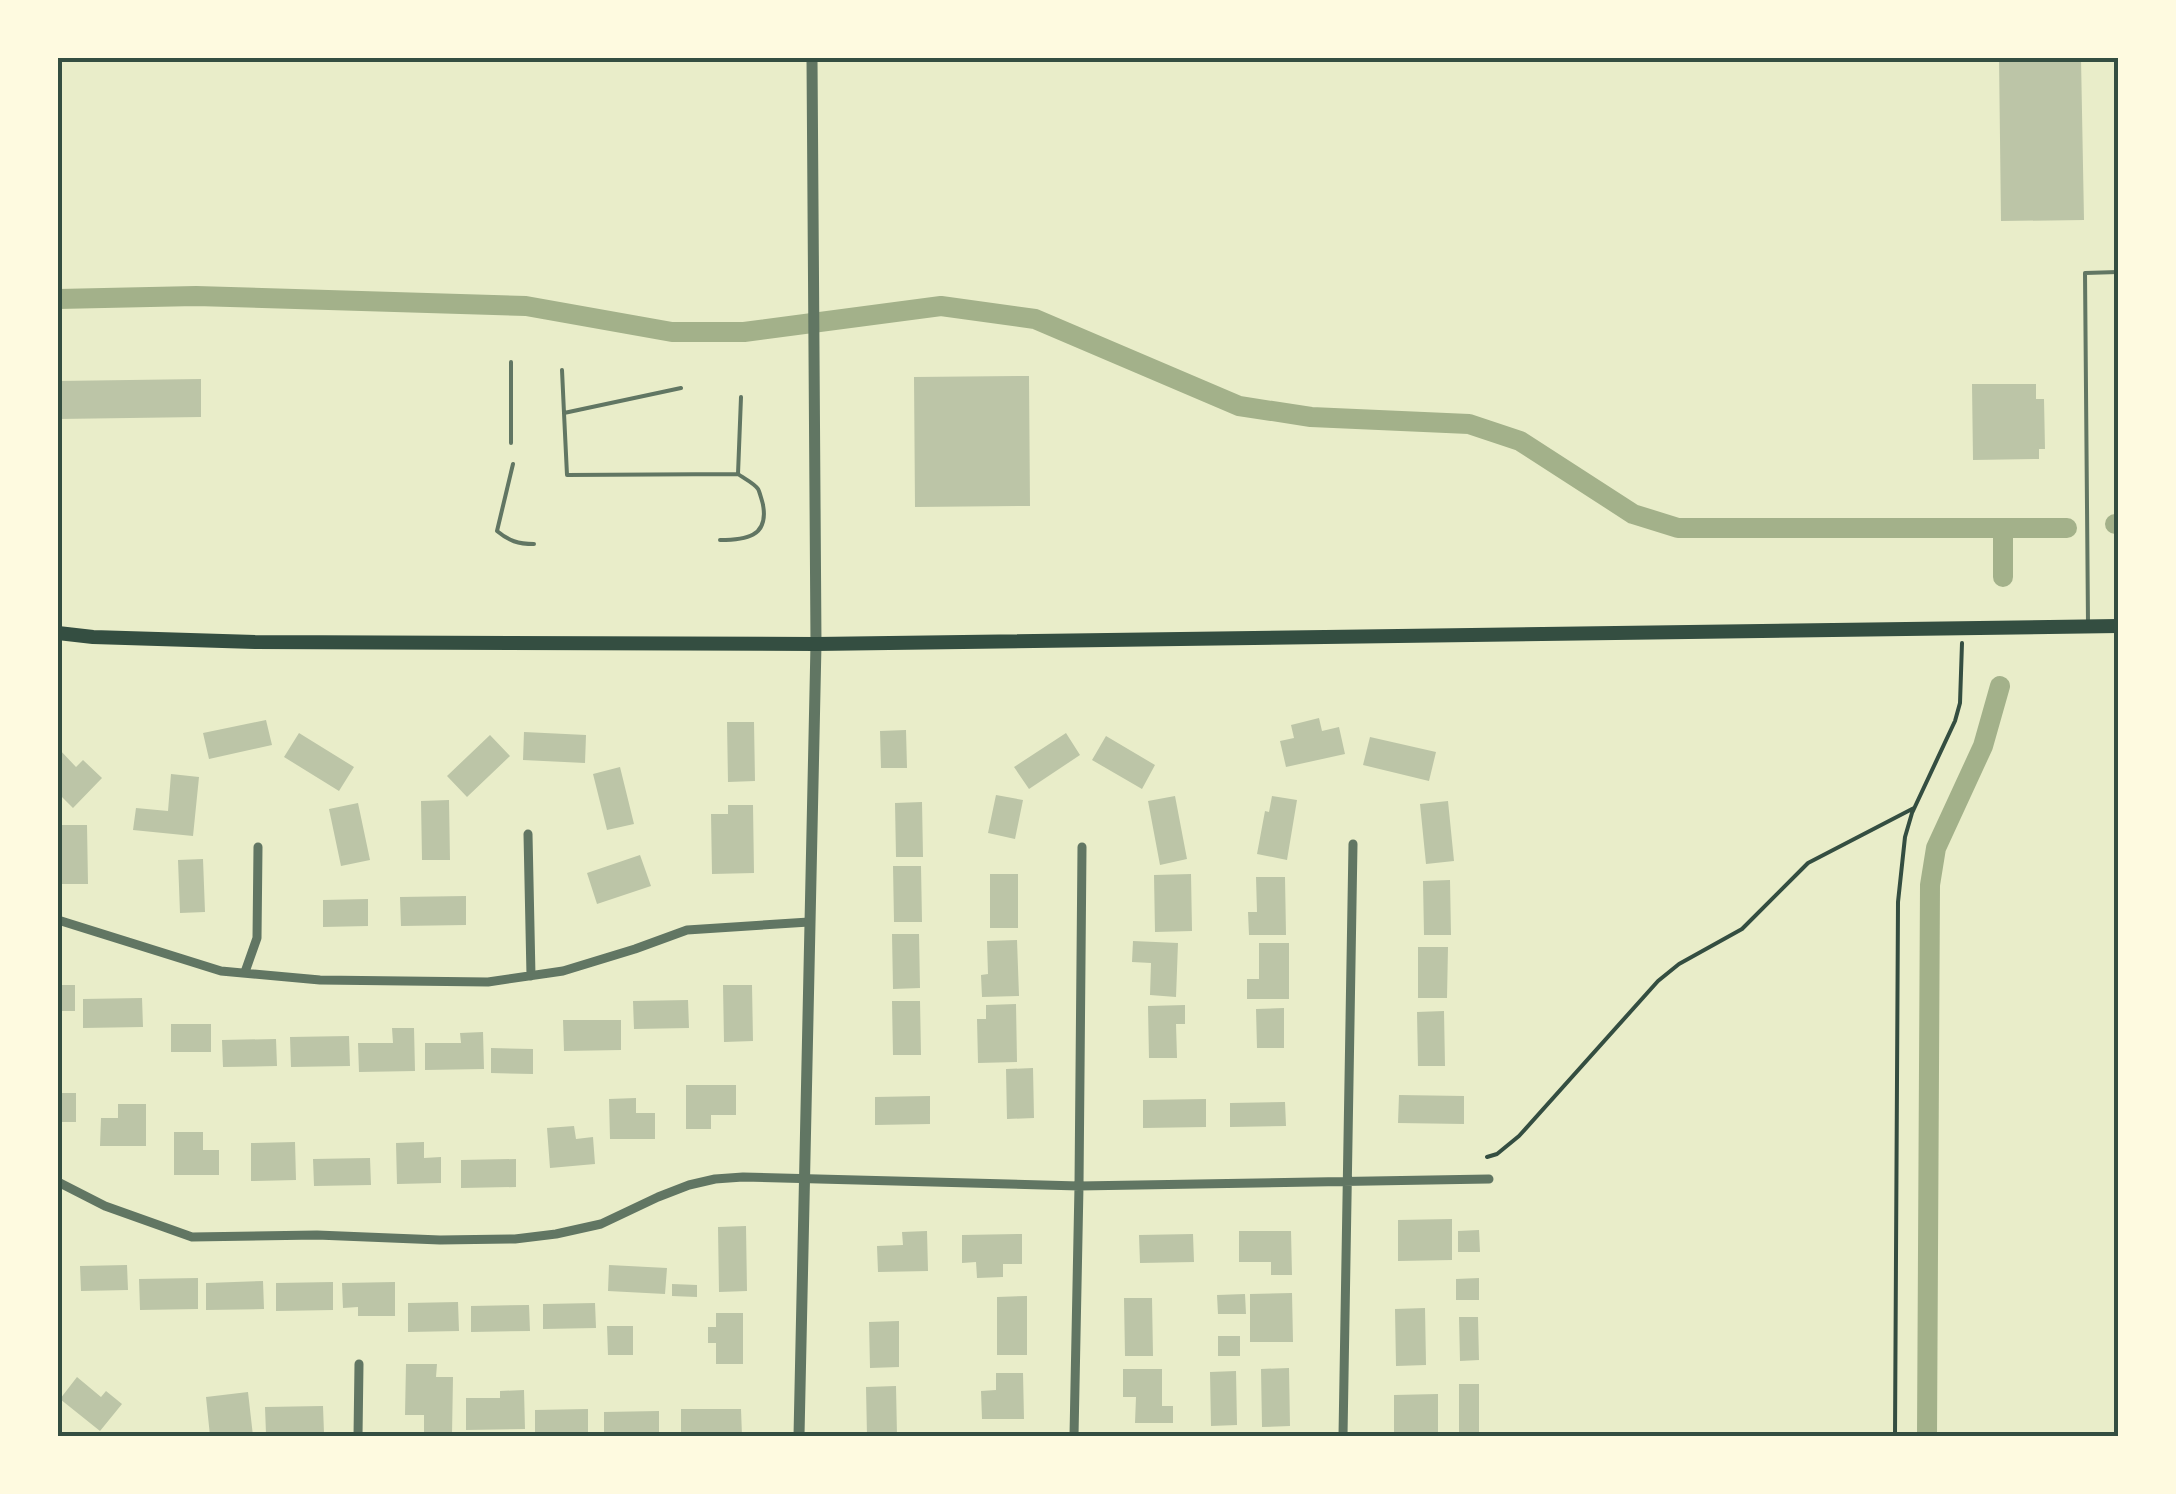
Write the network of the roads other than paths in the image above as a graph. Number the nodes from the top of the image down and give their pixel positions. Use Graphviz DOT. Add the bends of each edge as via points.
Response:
graph roads {
  1 [pos="812,58"];
  2 [pos="2118,272"];
  3 [pos="511,362"];
  4 [pos="562,370"];
  5 [pos="681,388"];
  6 [pos="741,398"];
  7 [pos="564,414"];
  8 [pos="512,443"];
  9 [pos="513,464"];
  10 [pos="738,474"];
  11 [pos="720,540"];
  12 [pos="534,544"];
  13 [pos="2088,626"];
  14 [pos="2118,626"];
  15 [pos="58,633"];
  16 [pos="816,644"];
  17 [pos="528,834"];
  18 [pos="1353,844"];
  19 [pos="258,847"];
  20 [pos="1082,847"];
  21 [pos="58,920"];
  22 [pos="808,922"];
  23 [pos="245,972"];
  24 [pos="531,976"];
  25 [pos="804,1179"];
  26 [pos="1488,1179"];
  27 [pos="1348,1180"];
  28 [pos="58,1182"];
  29 [pos="1079,1186"];
  30 [pos="359,1364"];
  31 [pos="358,1436"];
  32 [pos="799,1436"];
  33 [pos="1074,1436"];
  34 [pos="1343,1436"];
  1 -- 16 [label="street"];
  2 -- 13 [label="lane" via="2085,273"];
  3 -- 8 [label="lane"];
  4 -- 7 [label="lane"];
  5 -- 7 [label="lane"];
  6 -- 10 [label="lane"];
  7 -- 10 [label="lane" via="567,476"];
  9 -- 12 [label="lane" via="497,531"];
  10 -- 11 [label="lane" via="759,489 762,525 741,540"];
  13 -- 14 [label="main road"];
  13 -- 16 [label="main road"];
  15 -- 16 [label="main road" via="256,642"];
  16 -- 22 [label="street"];
  17 -- 24 [label="street"];
  18 -- 27 [label="street"];
  19 -- 23 [label="street" via="256,938"];
  20 -- 29 [label="street"];
  21 -- 23 [label="street"];
  22 -- 24 [label="street" via="687,930"];
  22 -- 25 [label="street"];
  23 -- 24 [label="street" via="320,980 488,982"];
  25 -- 28 [label="street" via="716,1179 658,1196 601,1224 556,1234 440,1240 192,1238"];
  25 -- 29 [label="street"];
  25 -- 32 [label="street"];
  26 -- 27 [label="street"];
  27 -- 29 [label="street"];
  27 -- 34 [label="street"];
  29 -- 33 [label="street"];
  30 -- 31 [label="street"];
}
